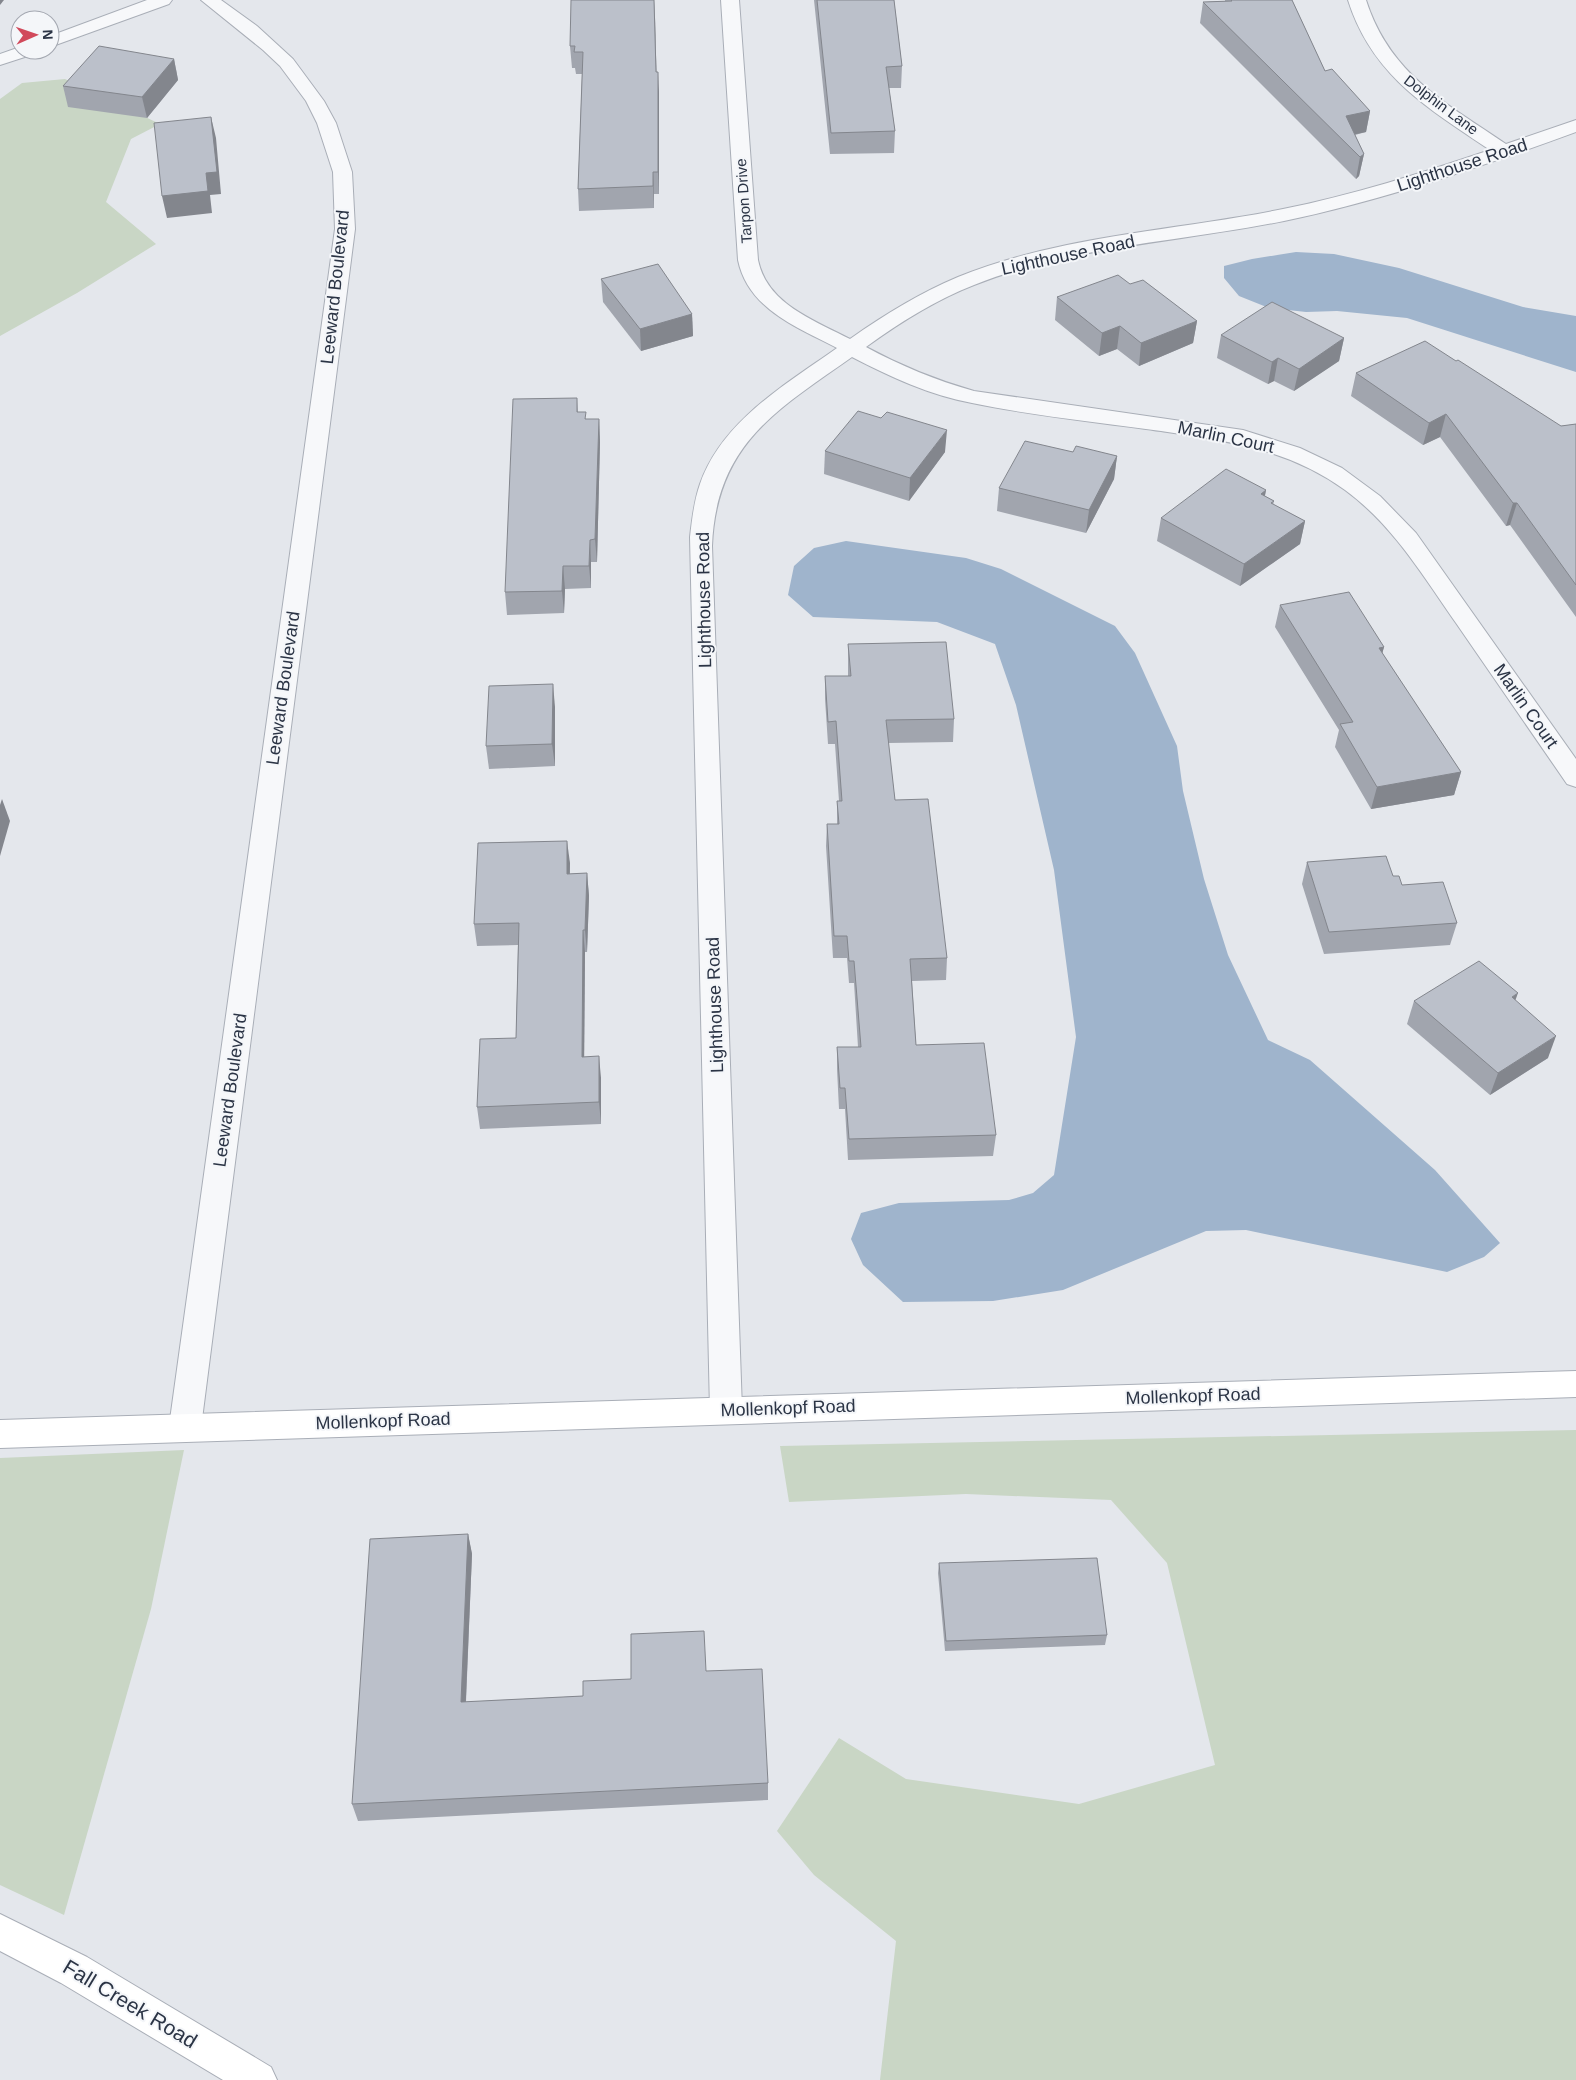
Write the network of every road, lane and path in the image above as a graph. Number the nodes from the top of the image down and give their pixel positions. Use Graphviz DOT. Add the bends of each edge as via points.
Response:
graph roads {
  1 [pos="163,0"];
  2 [pos="210,0"];
  3 [pos="730,0"];
  4 [pos="1357,0"];
  5 [pos="60,38"];
  6 [pos="1576,126"];
  7 [pos="1505,152"];
  8 [pos="852,348"];
  9 [pos="1576,778"];
  10 [pos="1576,1384"];
  11 [pos="726,1410"];
  12 [pos="185,1427"];
  13 [pos="0,1434"];
  14 [pos="0,1932"];
  15 [pos="258,2080"];
  1 -- 5 [label="street"];
  2 -- 12 [label="street, Leeward Boulevard" via="267,41 314,98 334,139 345,182 345,229"];
  3 -- 8 [label="street, Tarpon Drive" via="751,275 773,303"];
  4 -- 7 [label="street, Dolphin Lane" via="1374,40 1398,72 1423,96"];
  6 -- 7 [label="street, Lighthouse Road"];
  7 -- 8 [label="street, Lighthouse Road" via="1420,181 1330,205 1061,253 997,270 925,301"];
  8 -- 9 [label="street, Marlin Court" via="899,373 950,392 1243,437 1289,452 1349,480 1387,513 1408,538"];
  8 -- 11 [label="street, Lighthouse Road" via="773,404 742,434 724,457 712,481 703,519 700,546 703,559"];
  10 -- 11 [label="street, Mollenkopf Road"];
  11 -- 12 [label="street, Mollenkopf Road"];
  12 -- 13 [label="street, Mollenkopf Road"];
  14 -- 15 [label="street, Fall Creek Road" via="74,1970"];
}
